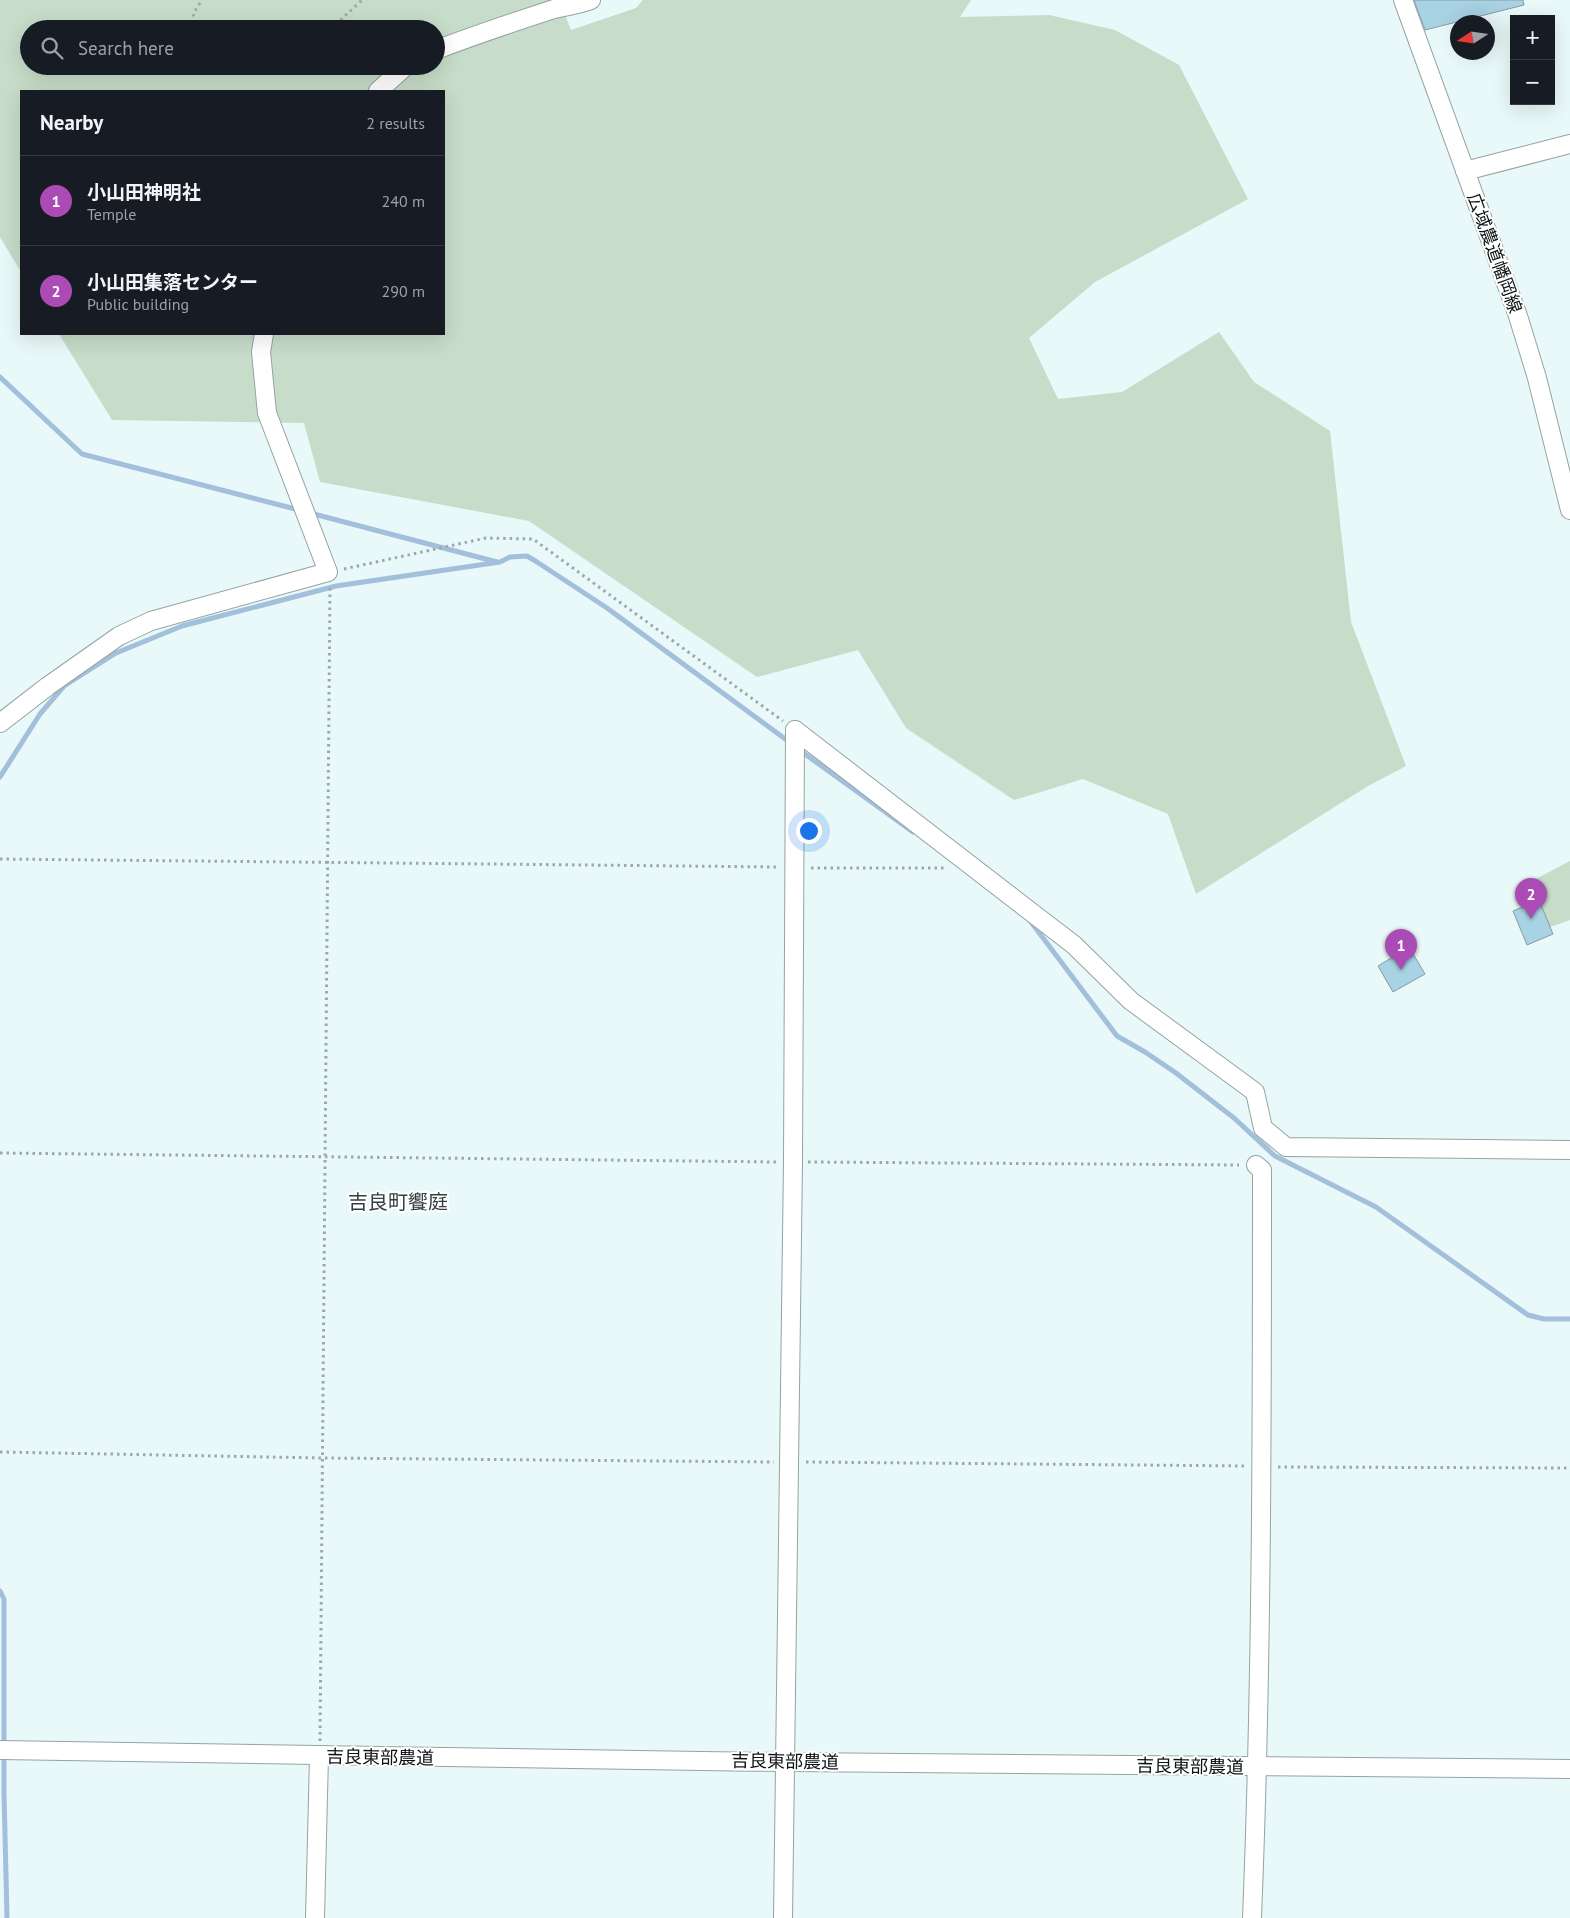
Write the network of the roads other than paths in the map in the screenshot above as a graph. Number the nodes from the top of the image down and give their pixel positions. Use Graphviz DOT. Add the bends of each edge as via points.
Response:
graph roads {
  1 [pos="591,0"];
  2 [pos="1403,0"];
  3 [pos="445,47"];
  4 [pos="396,75"];
  5 [pos="379,90"];
  6 [pos="1570,144"];
  7 [pos="1465,171"];
  8 [pos="264,335"];
  9 [pos="1563,452"];
  10 [pos="1570,510"];
  11 [pos="0,723"];
  12 [pos="1570,1150"];
  13 [pos="1256,1166"];
  14 [pos="0,1750"];
  15 [pos="320,1756"];
  16 [pos="786,1761"];
  17 [pos="1258,1767"];
  18 [pos="1570,1769"];
  19 [pos="315,1918"];
  20 [pos="783,1918"];
  21 [pos="1252,1918"];
  1 -- 3 [label="street" via="548,11"];
  2 -- 7 [label="street, 広域農道幡岡線"];
  4 -- 5 [label="street"];
  6 -- 7 [label="street"];
  7 -- 9 [label="street, 広域農道幡岡線"];
  8 -- 11 [label="street" via="261,352 267,413 328,572 150,621 119,636"];
  9 -- 10 [label="street, 広域農道幡岡線"];
  12 -- 16 [label="street" via="1286,1147 1263,1128 1255,1092 1131,1001 1074,945 795,730"];
  13 -- 17 [label="street" via="1262,1170"];
  14 -- 15 [label="street, 吉良東部農道"];
  15 -- 16 [label="street, 吉良東部農道"];
  15 -- 19 [label="street"];
  16 -- 17 [label="street, 吉良東部農道"];
  16 -- 20 [label="street"];
  17 -- 18 [label="street, 吉良東部農道"];
  17 -- 21 [label="street"];
}
